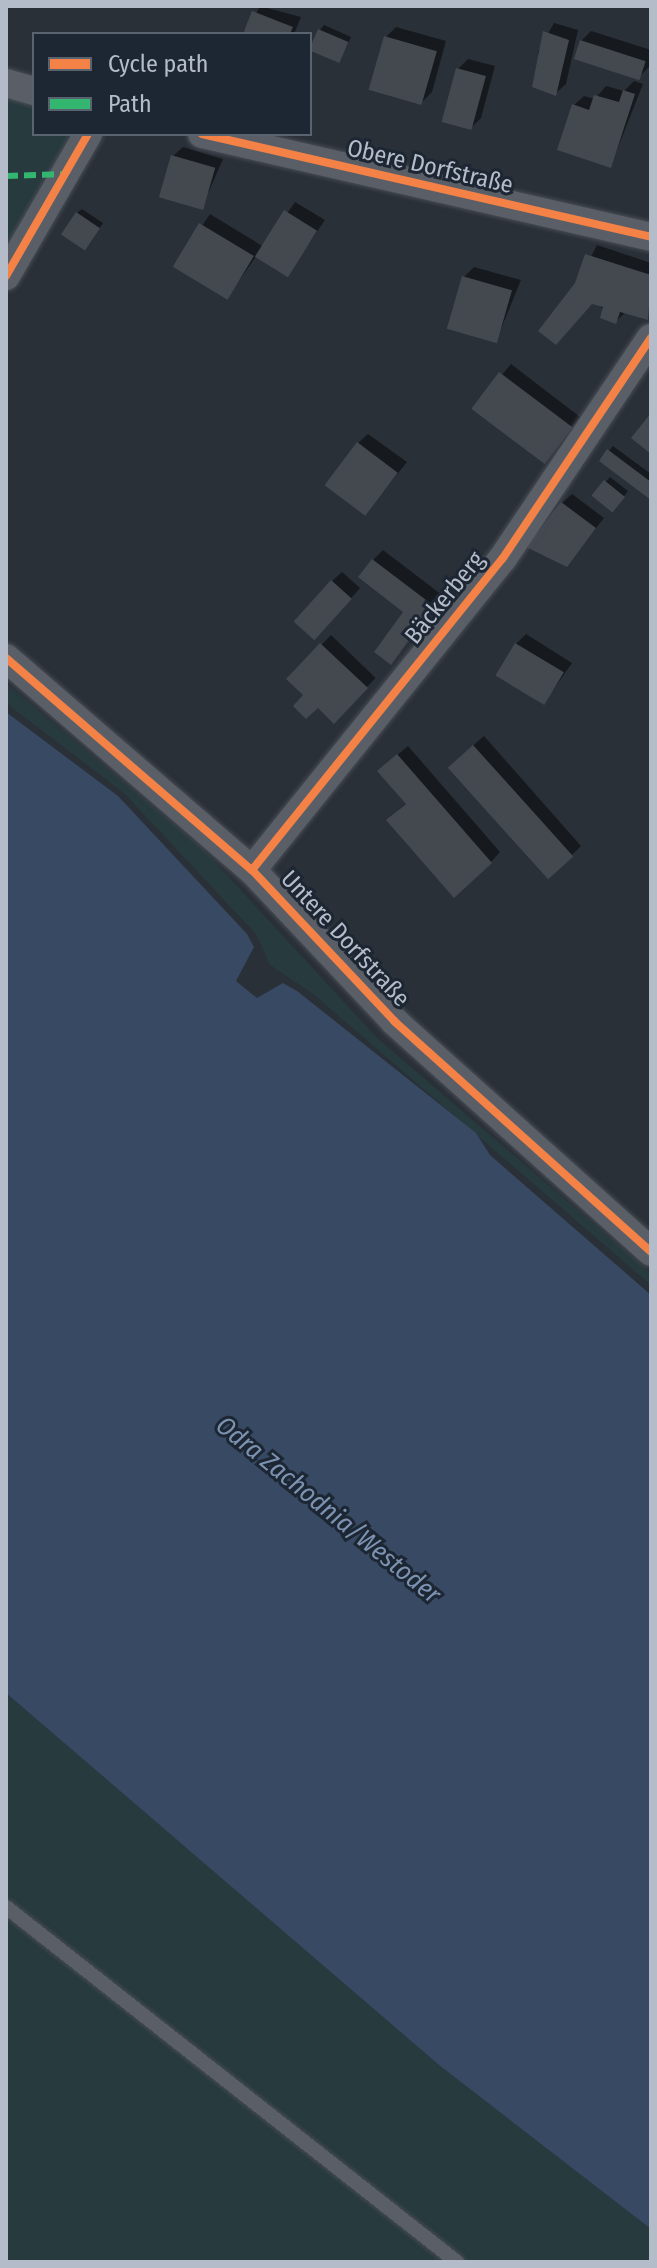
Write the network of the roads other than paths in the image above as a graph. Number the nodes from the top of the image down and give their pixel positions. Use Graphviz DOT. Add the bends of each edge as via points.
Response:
graph roads {
  1 [pos="6,83"];
  2 [pos="32,90"];
  3 [pos="87,136"];
  4 [pos="211,136"];
  5 [pos="651,237"];
  6 [pos="6,276"];
  7 [pos="651,338"];
  8 [pos="643,366"];
  9 [pos="6,658"];
  10 [pos="252,870"];
  11 [pos="651,1252"];
  12 [pos="6,1907"];
  13 [pos="457,2262"];
  1 -- 2 [label="street"];
  3 -- 6 [label="street"];
  4 -- 5 [label="street, Obere Dorfstraße"];
  7 -- 8 [label="street, Bäckerberg"];
  8 -- 10 [label="street, Bäckerberg" via="503,558"];
  9 -- 10 [label="street, Untere Dorfstraße"];
  10 -- 11 [label="street, Untere Dorfstraße" via="395,1022"];
  12 -- 13 [label="lane"];
}
